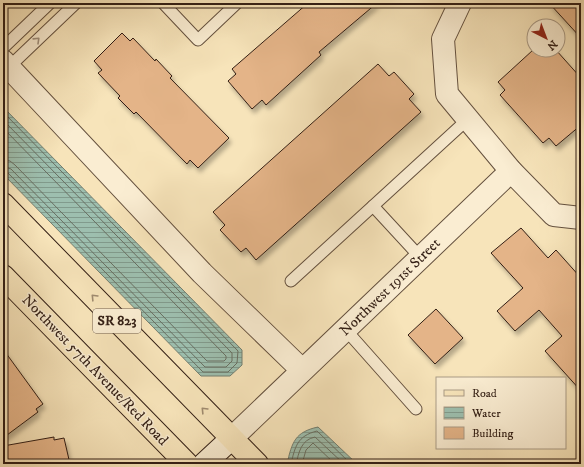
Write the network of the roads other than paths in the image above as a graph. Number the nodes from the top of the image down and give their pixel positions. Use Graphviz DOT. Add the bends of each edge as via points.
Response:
graph roads {
  1 [pos="50,3"];
  2 [pos="76,3"];
  3 [pos="163,3"];
  4 [pos="237,3"];
  5 [pos="460,3"];
  6 [pos="5,59"];
  7 [pos="468,119"];
  8 [pos="511,171"];
  9 [pos="3,204"];
  10 [pos="373,206"];
  11 [pos="581,218"];
  12 [pos="420,258"];
  13 [pos="3,276"];
  14 [pos="291,281"];
  15 [pos="345,329"];
  16 [pos="302,370"];
  17 [pos="416,409"];
  18 [pos="232,438"];
  19 [pos="187,464"];
  20 [pos="204,464"];
  21 [pos="257,464"];
  1 -- 6 [label="lane"];
  6 -- 2 [label="lane, one-way"];
  3 -- 4 [label="lane" via="198,40"];
  5 -- 7 [label="street" via="443,39 447,94"];
  6 -- 16 [label="street" via="202,273"];
  7 -- 8 [label="street"];
  7 -- 10 [label="lane"];
  8 -- 11 [label="street" via="554,215"];
  8 -- 12 [label="street, Northwest 191st Street"];
  18 -- 9 [label="main road, SR 823, one-way"];
  10 -- 12 [label="lane"];
  10 -- 14 [label="lane"];
  12 -- 15 [label="street, Northwest 191st Street"];
  13 -- 19 [label="main road, Northwest 57th Avenue/Red Road"];
  15 -- 16 [label="street, Northwest 191st Street"];
  15 -- 17 [label="lane"];
  16 -- 18 [label="street, Northwest 191st Street"];
  18 -- 20 [label="street, Northwest 191st Street"];
  18 -- 21 [label="main road, SR 823"];
}
